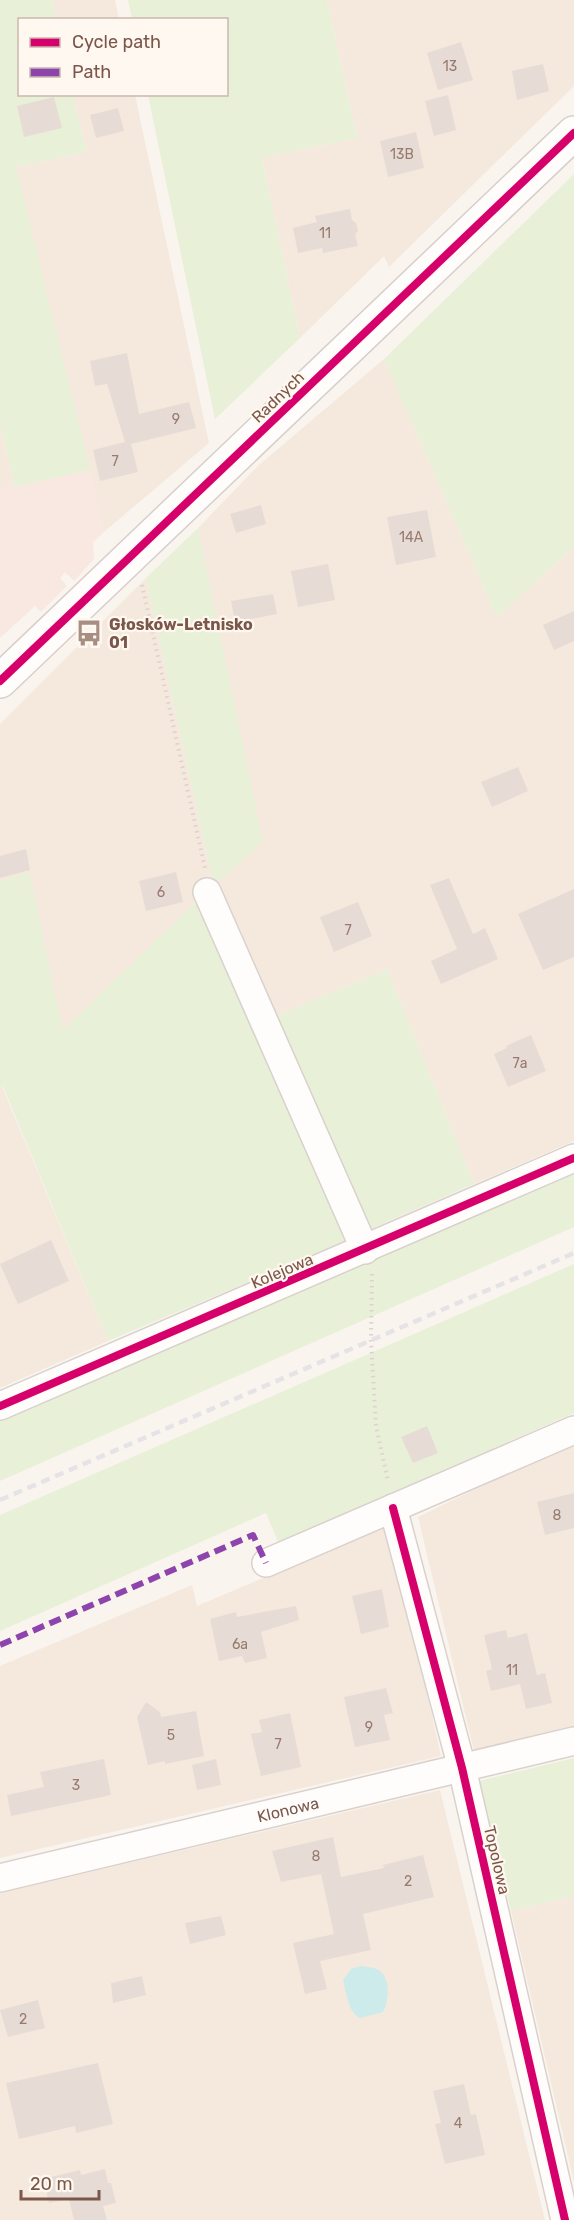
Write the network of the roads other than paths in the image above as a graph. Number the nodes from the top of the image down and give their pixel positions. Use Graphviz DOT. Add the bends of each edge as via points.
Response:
graph roads {
  1 [pos="574,133"];
  2 [pos="0,681"];
  3 [pos="206,881"];
  4 [pos="574,1158"];
  5 [pos="368,1248"];
  6 [pos="0,1406"];
  7 [pos="574,1430"];
  8 [pos="393,1508"];
  9 [pos="266,1563"];
  10 [pos="574,1741"];
  11 [pos="462,1768"];
  12 [pos="0,1878"];
  13 [pos="565,2220"];
  1 -- 2 [label="street, Radnych"];
  3 -- 5 [label="street"];
  4 -- 5 [label="street, Kolejowa"];
  5 -- 6 [label="street, Kolejowa"];
  7 -- 8 [label="street"];
  8 -- 9 [label="street"];
  8 -- 11 [label="street, Topolowa"];
  10 -- 11 [label="street, Klonowa"];
  11 -- 12 [label="street, Klonowa"];
  11 -- 13 [label="street, Topolowa"];
}
